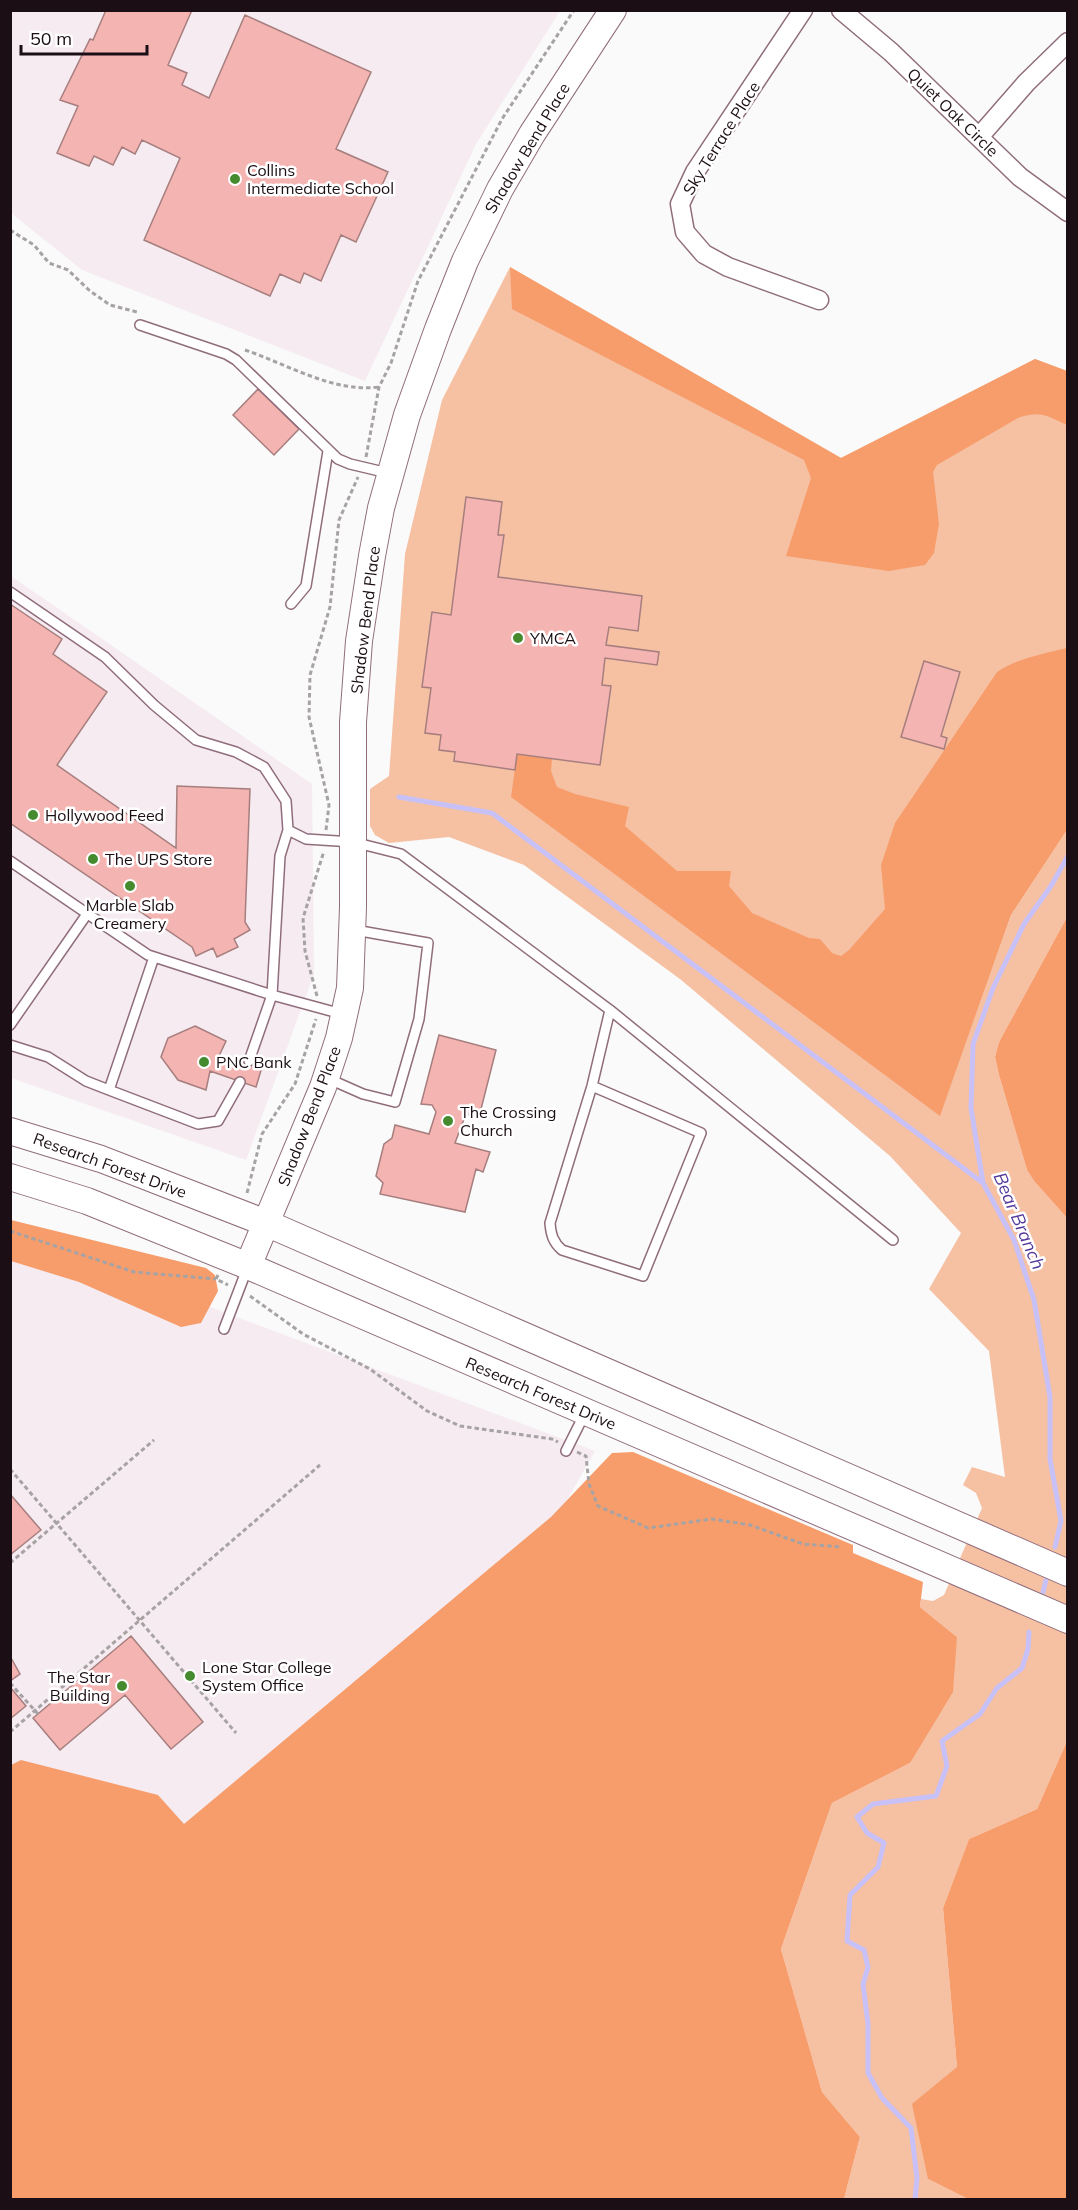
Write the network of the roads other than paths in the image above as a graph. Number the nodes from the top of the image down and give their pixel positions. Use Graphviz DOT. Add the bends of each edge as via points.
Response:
graph roads {
  1 [pos="613,10"];
  2 [pos="803,10"];
  3 [pos="841,10"];
  4 [pos="1068,42"];
  5 [pos="979,137"];
  6 [pos="1068,212"];
  7 [pos="819,300"];
  8 [pos="140,326"];
  9 [pos="328,451"];
  10 [pos="390,473"];
  11 [pos="10,592"];
  12 [pos="291,604"];
  13 [pos="288,831"];
  14 [pos="353,842"];
  15 [pos="10,861"];
  16 [pos="87,914"];
  17 [pos="352,930"];
  18 [pos="154,957"];
  19 [pos="272,995"];
  20 [pos="610,1010"];
  21 [pos="344,1014"];
  22 [pos="10,1024"];
  23 [pos="10,1045"];
  24 [pos="249,1061"];
  25 [pos="326,1077"];
  26 [pos="240,1082"];
  27 [pos="592,1086"];
  28 [pos="108,1090"];
  29 [pos="10,1131"];
  30 [pos="10,1177"];
  31 [pos="266,1223"];
  32 [pos="893,1240"];
  33 [pos="248,1266"];
  34 [pos="224,1329"];
  35 [pos="585,1412"];
  36 [pos="567,1449"];
  37 [pos="1068,1573"];
  38 [pos="1068,1620"];
  1 -- 10 [label="main road, Shadow Bend Place" via="532,134 465,261 406,415"];
  2 -- 7 [label="street, Sky Terrace Place" via="695,172 680,204 685,232 704,254 728,267"];
  3 -- 5 [label="street, Quiet Oak Circle"];
  4 -- 5 [label="street"];
  5 -- 6 [label="street, Quiet Oak Circle" via="1020,177"];
  8 -- 9 [label="lane" via="236,360"];
  9 -- 10 [label="lane" via="343,462"];
  9 -- 12 [label="lane" via="306,586"];
  10 -- 14 [label="main road, Shadow Bend Place" via="359,641 353,722"];
  11 -- 13 [label="lane" via="105,657 153,705 196,740 236,752 264,767 286,801"];
  13 -- 14 [label="lane" via="306,839"];
  13 -- 19 [label="lane" via="280,856"];
  14 -- 17 [label="main road, Shadow Bend Place"];
  14 -- 20 [label="lane" via="401,854"];
  15 -- 16 [label="lane"];
  16 -- 18 [label="lane"];
  16 -- 22 [label="lane"];
  17 -- 21 [label="main road, Shadow Bend Place" via="350,988"];
  17 -- 25 [label="lane" via="428,944 419,1019 395,1102 363,1094"];
  18 -- 19 [label="lane"];
  18 -- 28 [label="lane"];
  19 -- 21 [label="lane"];
  19 -- 24 [label="lane"];
  20 -- 27 [label="lane"];
  20 -- 32 [label="lane"];
  21 -- 25 [label="main road, Shadow Bend Place"];
  23 -- 28 [label="lane" via="48,1057"];
  25 -- 31 [label="main road, Shadow Bend Place"];
  26 -- 28 [label="lane" via="218,1121 198,1124"];
  27 -- 27 [label="lane" via="550,1223 551,1234 562,1250 643,1276 701,1133"];
  29 -- 31 [label="main road, Research Forest Drive" via="101,1159"];
  30 -- 33 [label="main road, Research Forest Drive" via="87,1201"];
  31 -- 33 [label="main road, Shadow Bend Place"];
  31 -- 37 [label="main road, Research Forest Drive"];
  33 -- 34 [label="lane"];
  33 -- 35 [label="main road, Research Forest Drive"];
  35 -- 36 [label="lane"];
  35 -- 38 [label="main road, Research Forest Drive"];
}
